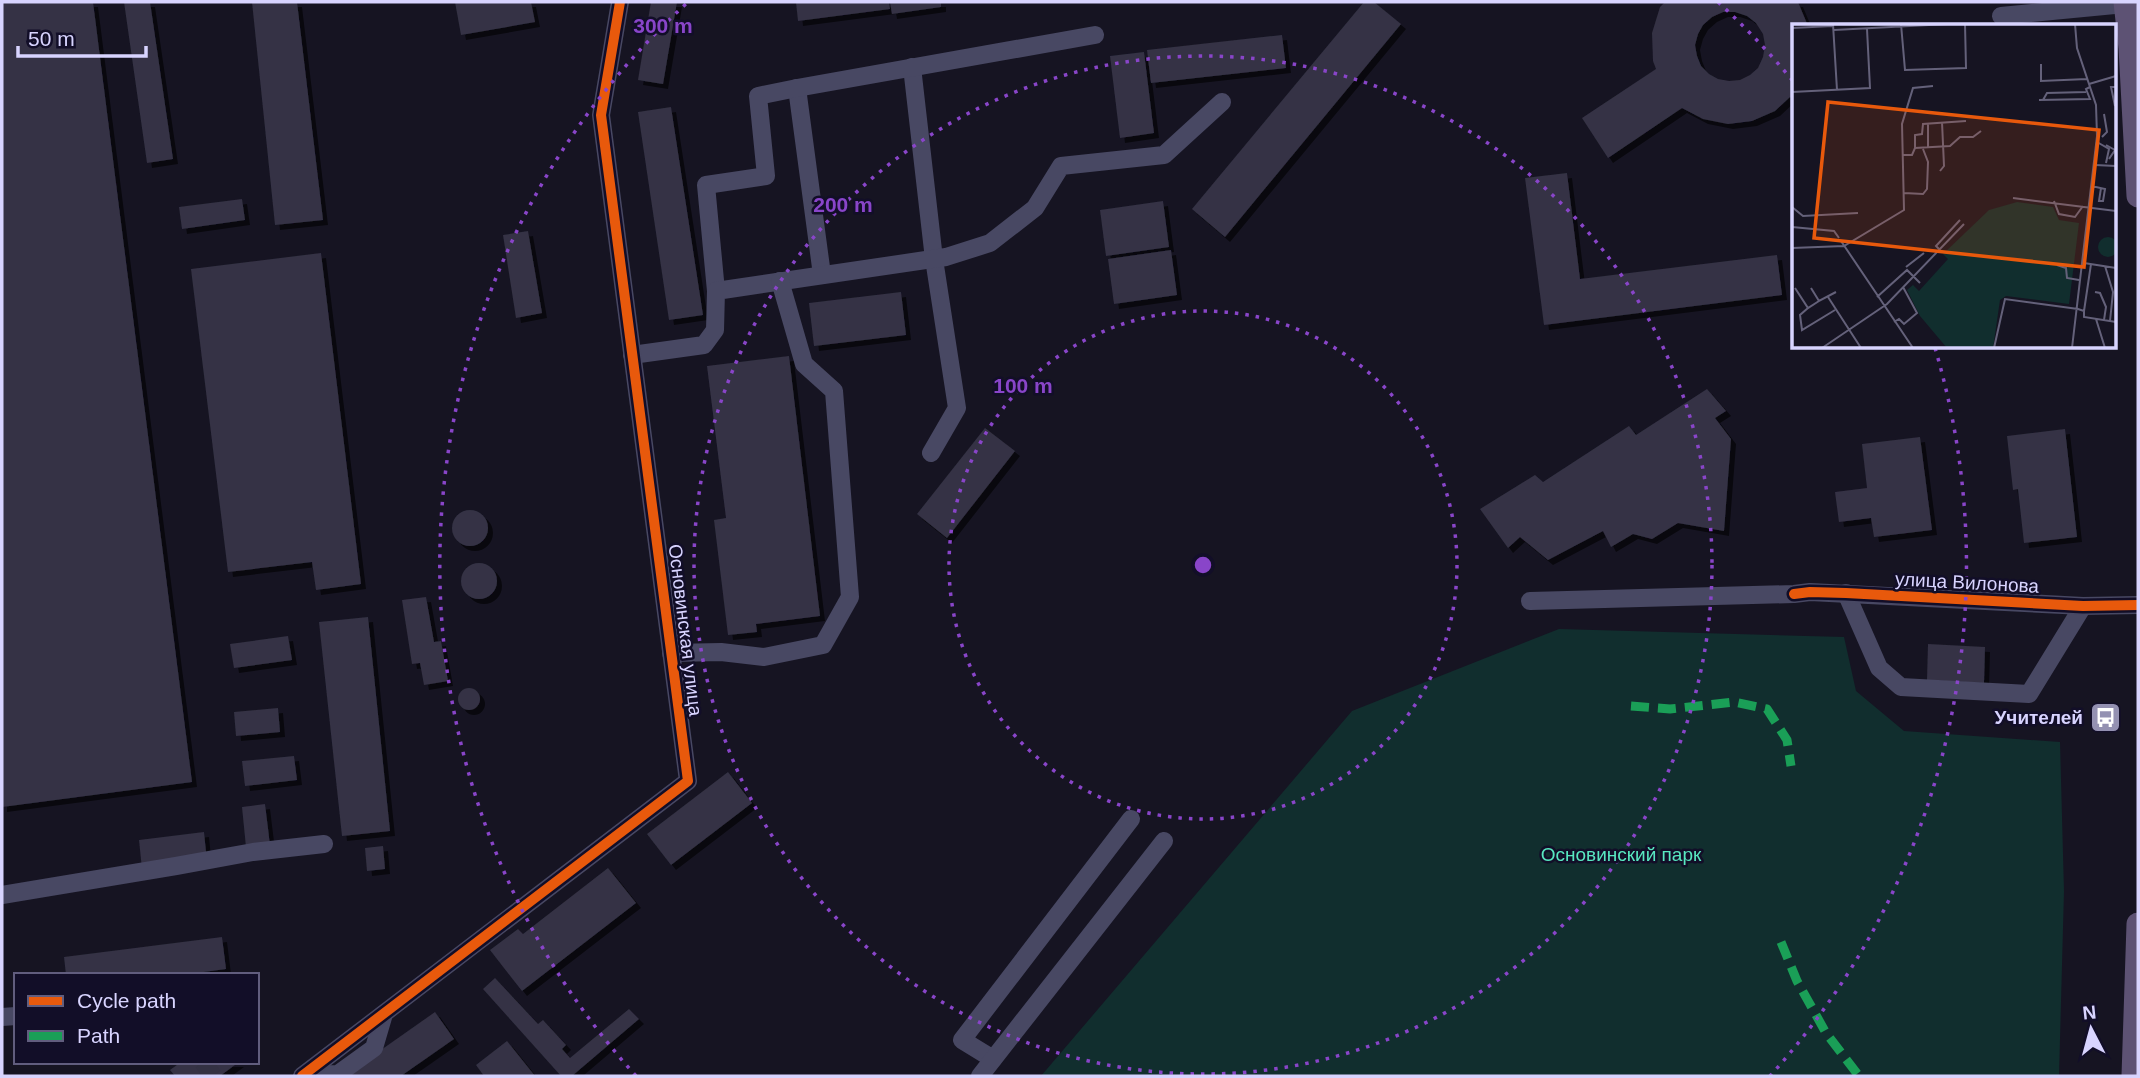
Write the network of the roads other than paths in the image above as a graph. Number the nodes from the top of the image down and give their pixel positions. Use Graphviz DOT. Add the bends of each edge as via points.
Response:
graph roads {
  1 [pos="620,2"];
  2 [pos="2125,3"];
  3 [pos="2000,16"];
  4 [pos="1095,35"];
  5 [pos="2134,48"];
  6 [pos="912,67"];
  7 [pos="797,88"];
  8 [pos="2135,90"];
  9 [pos="1222,102"];
  10 [pos="2138,196"];
  11 [pos="934,259"];
  12 [pos="822,275"];
  13 [pos="780,281"];
  14 [pos="716,291"];
  15 [pos="632,355"];
  16 [pos="931,453"];
  17 [pos="1846,593"];
  18 [pos="1530,601"];
  19 [pos="2138,605"];
  20 [pos="2083,606"];
  21 [pos="671,653"];
  22 [pos="1131,819"];
  23 [pos="1164,841"];
  24 [pos="324,844"];
  25 [pos="2,895"];
  26 [pos="2138,924"];
  27 [pos="2136,1048"];
  28 [pos="993,1059"];
  29 [pos="303,1076"];
  30 [pos="980,1076"];
  31 [pos="2133,1076"];
  1 -- 15 [label="street, Основинская улица" via="601,116"];
  2 -- 3 [label="street"];
  2 -- 5 [label="main road"];
  4 -- 6 [label="street"];
  5 -- 8 [label="main road"];
  6 -- 7 [label="street"];
  6 -- 11 [label="street"];
  7 -- 12 [label="street"];
  7 -- 14 [label="street" via="758,96 766,176 706,185"];
  8 -- 10 [label="main road"];
  9 -- 11 [label="street" via="1164,155 1061,166 1035,208 990,243"];
  11 -- 12 [label="street"];
  11 -- 16 [label="street" via="957,408"];
  12 -- 13 [label="street"];
  13 -- 14 [label="street"];
  13 -- 21 [label="street" via="804,364 834,391 850,597 823,645 764,657"];
  14 -- 15 [label="street" via="715,330 704,345"];
  15 -- 21 [label="street, Основинская улица"];
  17 -- 18 [label="street, улица Вилонова"];
  17 -- 20 [label="street, улица Вилонова"];
  17 -- 20 [label="street" via="1879,668 1901,687 1914,688 2029,694"];
  19 -- 20 [label="street, улица Вилонова"];
  21 -- 29 [label="street, Основинская улица" via="688,781"];
  22 -- 28 [label="street" via="962,1040"];
  23 -- 28 [label="street"];
  24 -- 25 [label="street"];
  26 -- 27 [label="main road"];
  27 -- 31 [label="main road"];
  28 -- 30 [label="street"];
}
